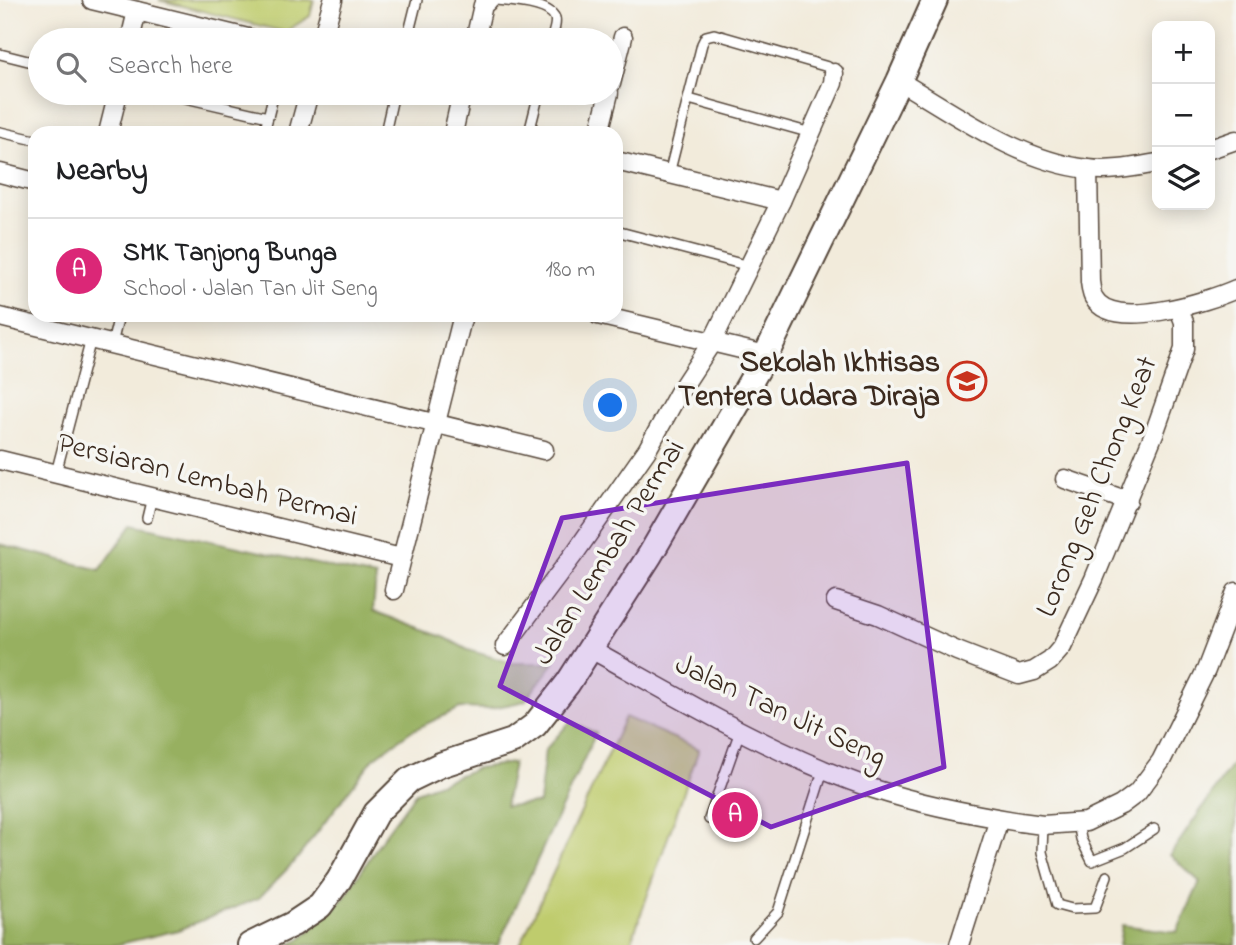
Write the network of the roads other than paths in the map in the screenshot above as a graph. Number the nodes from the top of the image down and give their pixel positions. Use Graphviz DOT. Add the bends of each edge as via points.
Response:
graph roads {
  1 [pos="92,0"];
  2 [pos="332,0"];
  3 [pos="417,0"];
  4 [pos="492,0"];
  5 [pos="934,0"];
  6 [pos="137,11"];
  7 [pos="133,28"];
  8 [pos="207,28"];
  9 [pos="325,28"];
  10 [pos="410,28"];
  11 [pos="478,28"];
  12 [pos="554,28"];
  13 [pos="0,54"];
  14 [pos="28,61"];
  15 [pos="834,73"];
  16 [pos="899,81"];
  17 [pos="689,99"];
  18 [pos="115,105"];
  19 [pos="216,105"];
  20 [pos="271,105"];
  21 [pos="306,105"];
  22 [pos="391,105"];
  23 [pos="460,105"];
  24 [pos="536,105"];
  25 [pos="606,105"];
  26 [pos="268,117"];
  27 [pos="110,126"];
  28 [pos="266,126"];
  29 [pos="300,126"];
  30 [pos="386,126"];
  31 [pos="455,126"];
  32 [pos="531,126"];
  33 [pos="601,126"];
  34 [pos="0,132"];
  35 [pos="811,133"];
  36 [pos="28,138"];
  37 [pos="1236,140"];
  38 [pos="1215,147"];
  39 [pos="623,163"];
  40 [pos="1152,164"];
  41 [pos="1088,169"];
  42 [pos="0,173"];
  43 [pos="669,174"];
  44 [pos="28,180"];
  45 [pos="780,201"];
  46 [pos="623,233"];
  47 [pos="749,266"];
  48 [pos="1236,289"];
  49 [pos="1179,309"];
  50 [pos="0,317"];
  51 [pos="623,321"];
  52 [pos="117,322"];
  53 [pos="461,322"];
  54 [pos="91,339"];
  55 [pos="712,342"];
  56 [pos="112,344"];
  57 [pos="766,355"];
  58 [pos="435,423"];
  59 [pos="544,450"];
  60 [pos="0,460"];
  61 [pos="55,473"];
  62 [pos="1065,479"];
  63 [pos="152,496"];
  64 [pos="1128,501"];
  65 [pos="147,518"];
  66 [pos="401,558"];
  67 [pos="394,590"];
  68 [pos="1236,592"];
  69 [pos="836,601"];
  70 [pos="505,646"];
  71 [pos="591,649"];
  72 [pos="741,729"];
  73 [pos="824,768"];
  74 [pos="709,819"];
  75 [pos="999,819"];
  76 [pos="1078,823"];
  77 [pos="1043,825"];
  78 [pos="1154,829"];
  79 [pos="1107,876"];
  80 [pos="754,938"];
  81 [pos="250,945"];
  82 [pos="959,945"];
  1 -- 6 [label="street"];
  2 -- 9 [label="street"];
  3 -- 10 [label="lane"];
  4 -- 11 [label="street" via="483,5"];
  4 -- 12 [label="lane" via="548,11 554,15"];
  5 -- 16 [label="main road, Jalan Lembah Permai"];
  6 -- 7 [label="street"];
  6 -- 8 [label="street"];
  13 -- 14 [label="lane"];
  15 -- 17 [label="lane" via="828,67 714,34 702,44"];
  15 -- 35 [label="street"];
  16 -- 41 [label="street" via="1009,145 1048,161"];
  16 -- 57 [label="main road, Jalan Lembah Permai"];
  17 -- 35 [label="lane"];
  17 -- 43 [label="lane"];
  18 -- 27 [label="street"];
  19 -- 26 [label="lane"];
  20 -- 26 [label="lane"];
  21 -- 29 [label="street"];
  22 -- 30 [label="lane"];
  23 -- 31 [label="street"];
  24 -- 32 [label="lane"];
  25 -- 33 [label="street"];
  26 -- 28 [label="lane"];
  34 -- 36 [label="lane"];
  35 -- 45 [label="street"];
  37 -- 38 [label="street"];
  39 -- 43 [label="street"];
  40 -- 41 [label="street"];
  41 -- 49 [label="street" via="1094,299 1121,314"];
  42 -- 44 [label="street"];
  43 -- 45 [label="street"];
  45 -- 47 [label="street"];
  46 -- 47 [label="lane"];
  47 -- 55 [label="street"];
  48 -- 49 [label="street"];
  49 -- 64 [label="street, Lorong Geh Chong Keat" via="1184,349"];
  50 -- 54 [label="street"];
  51 -- 55 [label="street"];
  52 -- 56 [label="lane"];
  53 -- 58 [label="street"];
  54 -- 56 [label="street"];
  54 -- 61 [label="lane"];
  55 -- 57 [label="street"];
  55 -- 70 [label="street" via="646,450"];
  56 -- 58 [label="street"];
  57 -- 71 [label="main road, Jalan Lembah Permai"];
  58 -- 59 [label="street"];
  58 -- 66 [label="street"];
  60 -- 61 [label="street, Persiaran Lembah Permai"];
  61 -- 63 [label="street, Persiaran Lembah Permai"];
  62 -- 64 [label="street"];
  63 -- 65 [label="lane"];
  63 -- 66 [label="street, Persiaran Lembah Permai"];
  64 -- 69 [label="street, Lorong Geh Chong Keat" via="1062,647 1034,671 1019,675 996,667"];
  66 -- 67 [label="street"];
  68 -- 76 [label="street, Jalan Tan Jit Seng" via="1206,670 1151,777 1121,805"];
  71 -- 72 [label="street, Jalan Tan Jit Seng"];
  71 -- 81 [label="main road, Jalan Lembah Permai" via="534,725 513,741 409,780 376,813 320,906"];
  72 -- 73 [label="street, Jalan Tan Jit Seng"];
  72 -- 74 [label="lane"];
  73 -- 75 [label="street, Jalan Tan Jit Seng" via="891,794"];
  73 -- 80 [label="lane" via="778,912"];
  75 -- 77 [label="street, Jalan Tan Jit Seng"];
  75 -- 82 [label="street"];
  76 -- 77 [label="street, Jalan Tan Jit Seng"];
  76 -- 78 [label="lane" via="1092,861 1125,848"];
  77 -- 79 [label="lane" via="1042,852 1057,905 1095,908"];
}
